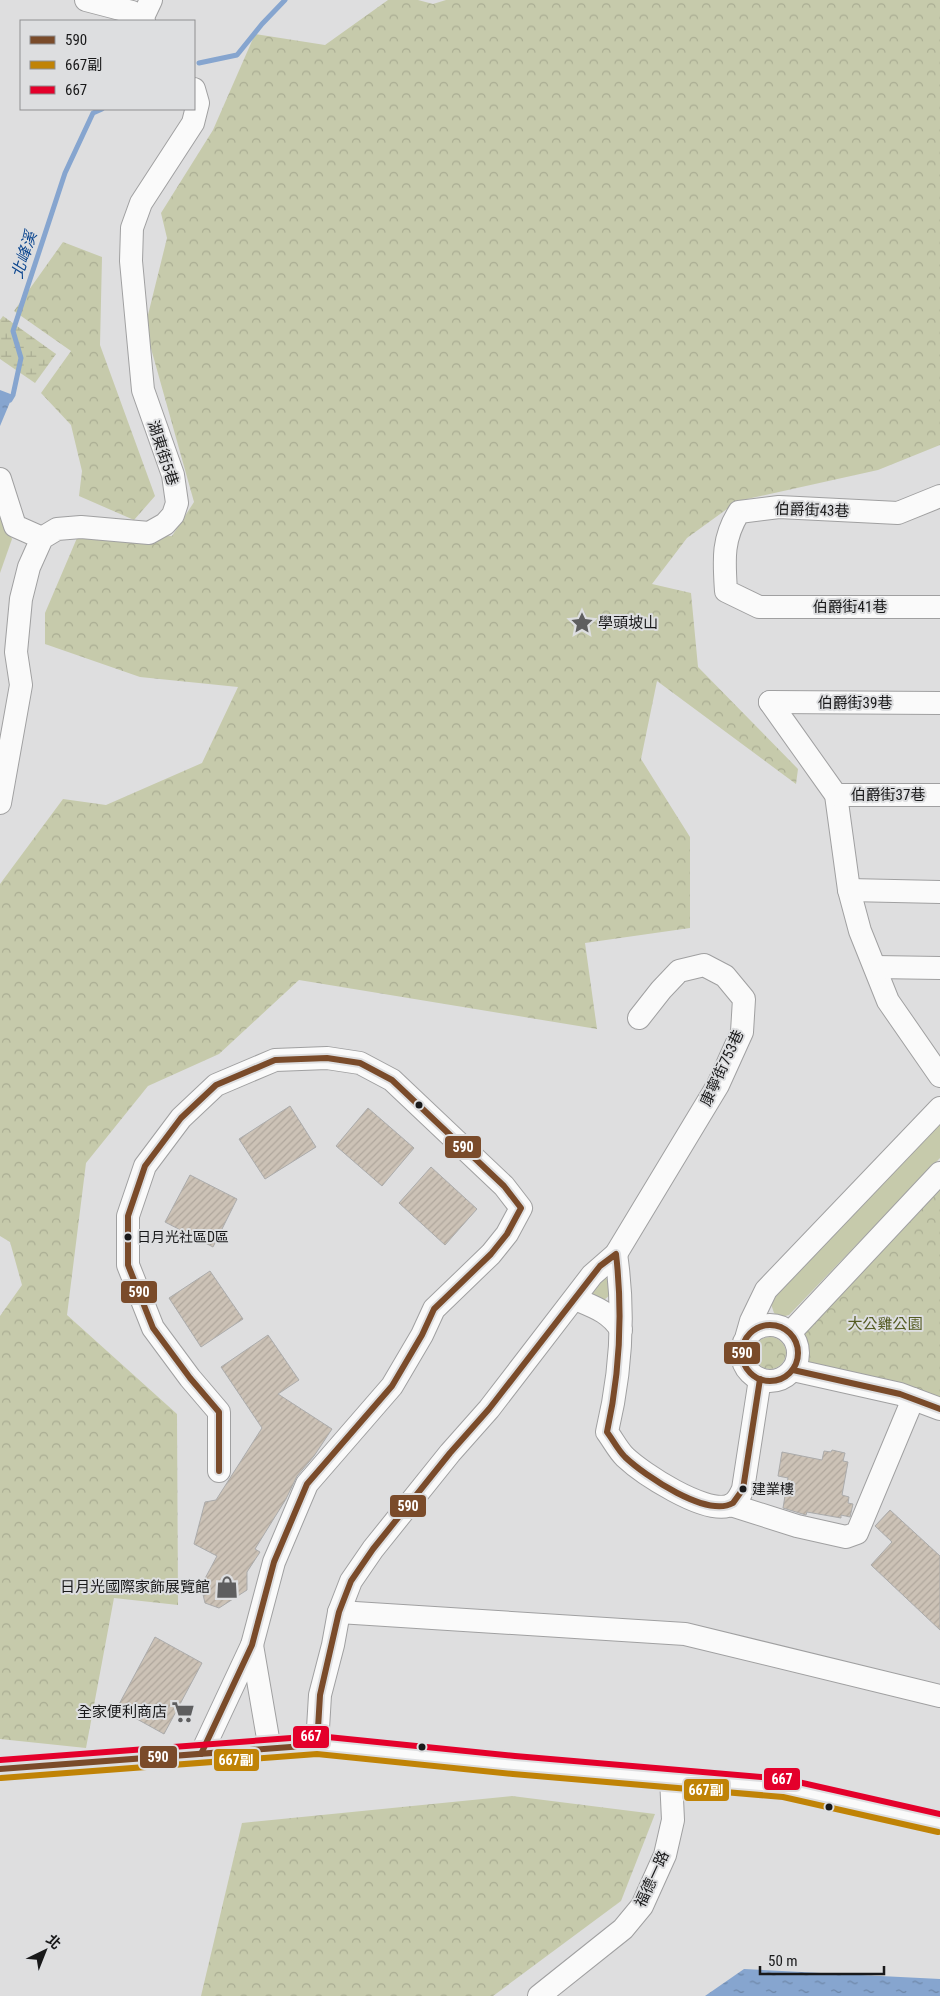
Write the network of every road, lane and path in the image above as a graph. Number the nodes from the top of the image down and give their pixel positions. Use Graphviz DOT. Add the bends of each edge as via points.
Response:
graph roads {
  1 [pos="86,0"];
  2 [pos="146,13"];
  3 [pos="195,92"];
  4 [pos="0,480"];
  5 [pos="940,496"];
  6 [pos="42,538"];
  7 [pos="759,607"];
  8 [pos="940,607"];
  9 [pos="940,703"];
  10 [pos="836,795"];
  11 [pos="940,795"];
  12 [pos="0,803"];
  13 [pos="849,890"];
  14 [pos="940,892"];
  15 [pos="874,966"];
  16 [pos="940,968"];
  17 [pos="639,1018"];
  18 [pos="940,1076"];
  19 [pos="940,1108"];
  20 [pos="940,1173"];
  21 [pos="616,1254"];
  22 [pos="575,1299"];
  23 [pos="621,1330"];
  24 [pos="790,1333"];
  25 [pos="748,1335"];
  26 [pos="793,1370"];
  27 [pos="760,1379"];
  28 [pos="914,1399"];
  29 [pos="940,1409"];
  30 [pos="219,1471"];
  31 [pos="731,1505"];
  32 [pos="339,1612"];
  33 [pos="252,1645"];
  34 [pos="940,1696"];
  35 [pos="317,1745"];
  36 [pos="270,1750"];
  37 [pos="202,1754"];
  38 [pos="0,1769"];
  39 [pos="671,1778"];
  40 [pos="940,1822"];
  41 [pos="539,1996"];
  1 -- 2 [label="street"];
  3 -- 6 [label="street, 湖東街5巷" via="198,103 193,123 141,203 132,236 131,261 143,390 173,476 177,503 173,515 149,533 57,528"];
  4 -- 6 [label="street" via="15,526"];
  5 -- 7 [label="street, 伯爵街43巷" via="898,513 779,507 739,512 729,529 724,564 726,591"];
  6 -- 12 [label="street" via="29,567 21,599 16,652 21,685"];
  7 -- 8 [label="street, 伯爵街41巷"];
  9 -- 10 [label="street, 伯爵街39巷" via="770,702"];
  10 -- 11 [label="street, 伯爵街37巷"];
  10 -- 13 [label="street"];
  13 -- 14 [label="street"];
  13 -- 15 [label="street"];
  15 -- 16 [label="street"];
  15 -- 18 [label="street" via="888,1001"];
  17 -- 21 [label="street, 康寧街753巷" via="679,971 704,965 725,976 744,998 742,1032 718,1085"];
  19 -- 25 [label="street" via="766,1290 750,1321"];
  20 -- 24 [label="street"];
  21 -- 22 [label="street" via="597,1269"];
  21 -- 23 [label="street"];
  22 -- 23 [label="street" via="604,1311 614,1318"];
  22 -- 32 [label="street" via="373,1549 351,1581"];
  23 -- 31 [label="street" via="617,1392 607,1432 624,1456 675,1492 715,1506"];
  24 -- 25 [label="street" via="773,1324 754,1328"];
  24 -- 26 [label="street" via="798,1349"];
  25 -- 27 [label="street" via="741,1353 743,1362 747,1371"];
  26 -- 27 [label="street" via="773,1382"];
  26 -- 28 [label="street"];
  27 -- 31 [label="street" via="743,1489 738,1500"];
  28 -- 29 [label="street"];
  28 -- 31 [label="street" via="857,1533 846,1537 805,1528"];
  30 -- 33 [label="street" via="219,1412 153,1328 128,1265 128,1216 144,1166 181,1118 216,1085 275,1060 327,1058 360,1063 392,1080 504,1186 522,1208 491,1254 434,1309 392,1386 307,1484 274,1562"];
  32 -- 34 [label="street" via="684,1634"];
  32 -- 35 [label="street" via="320,1695"];
  33 -- 36 [label="street"];
  33 -- 37 [label="street"];
  35 -- 36 [label="street"];
  35 -- 39 [label="street"];
  36 -- 37 [label="street"];
  37 -- 38 [label="street"];
  39 -- 40 [label="street" via="784,1788"];
  39 -- 41 [label="street, 福德一路" via="673,1820 665,1855 642,1906 623,1929"];
}
